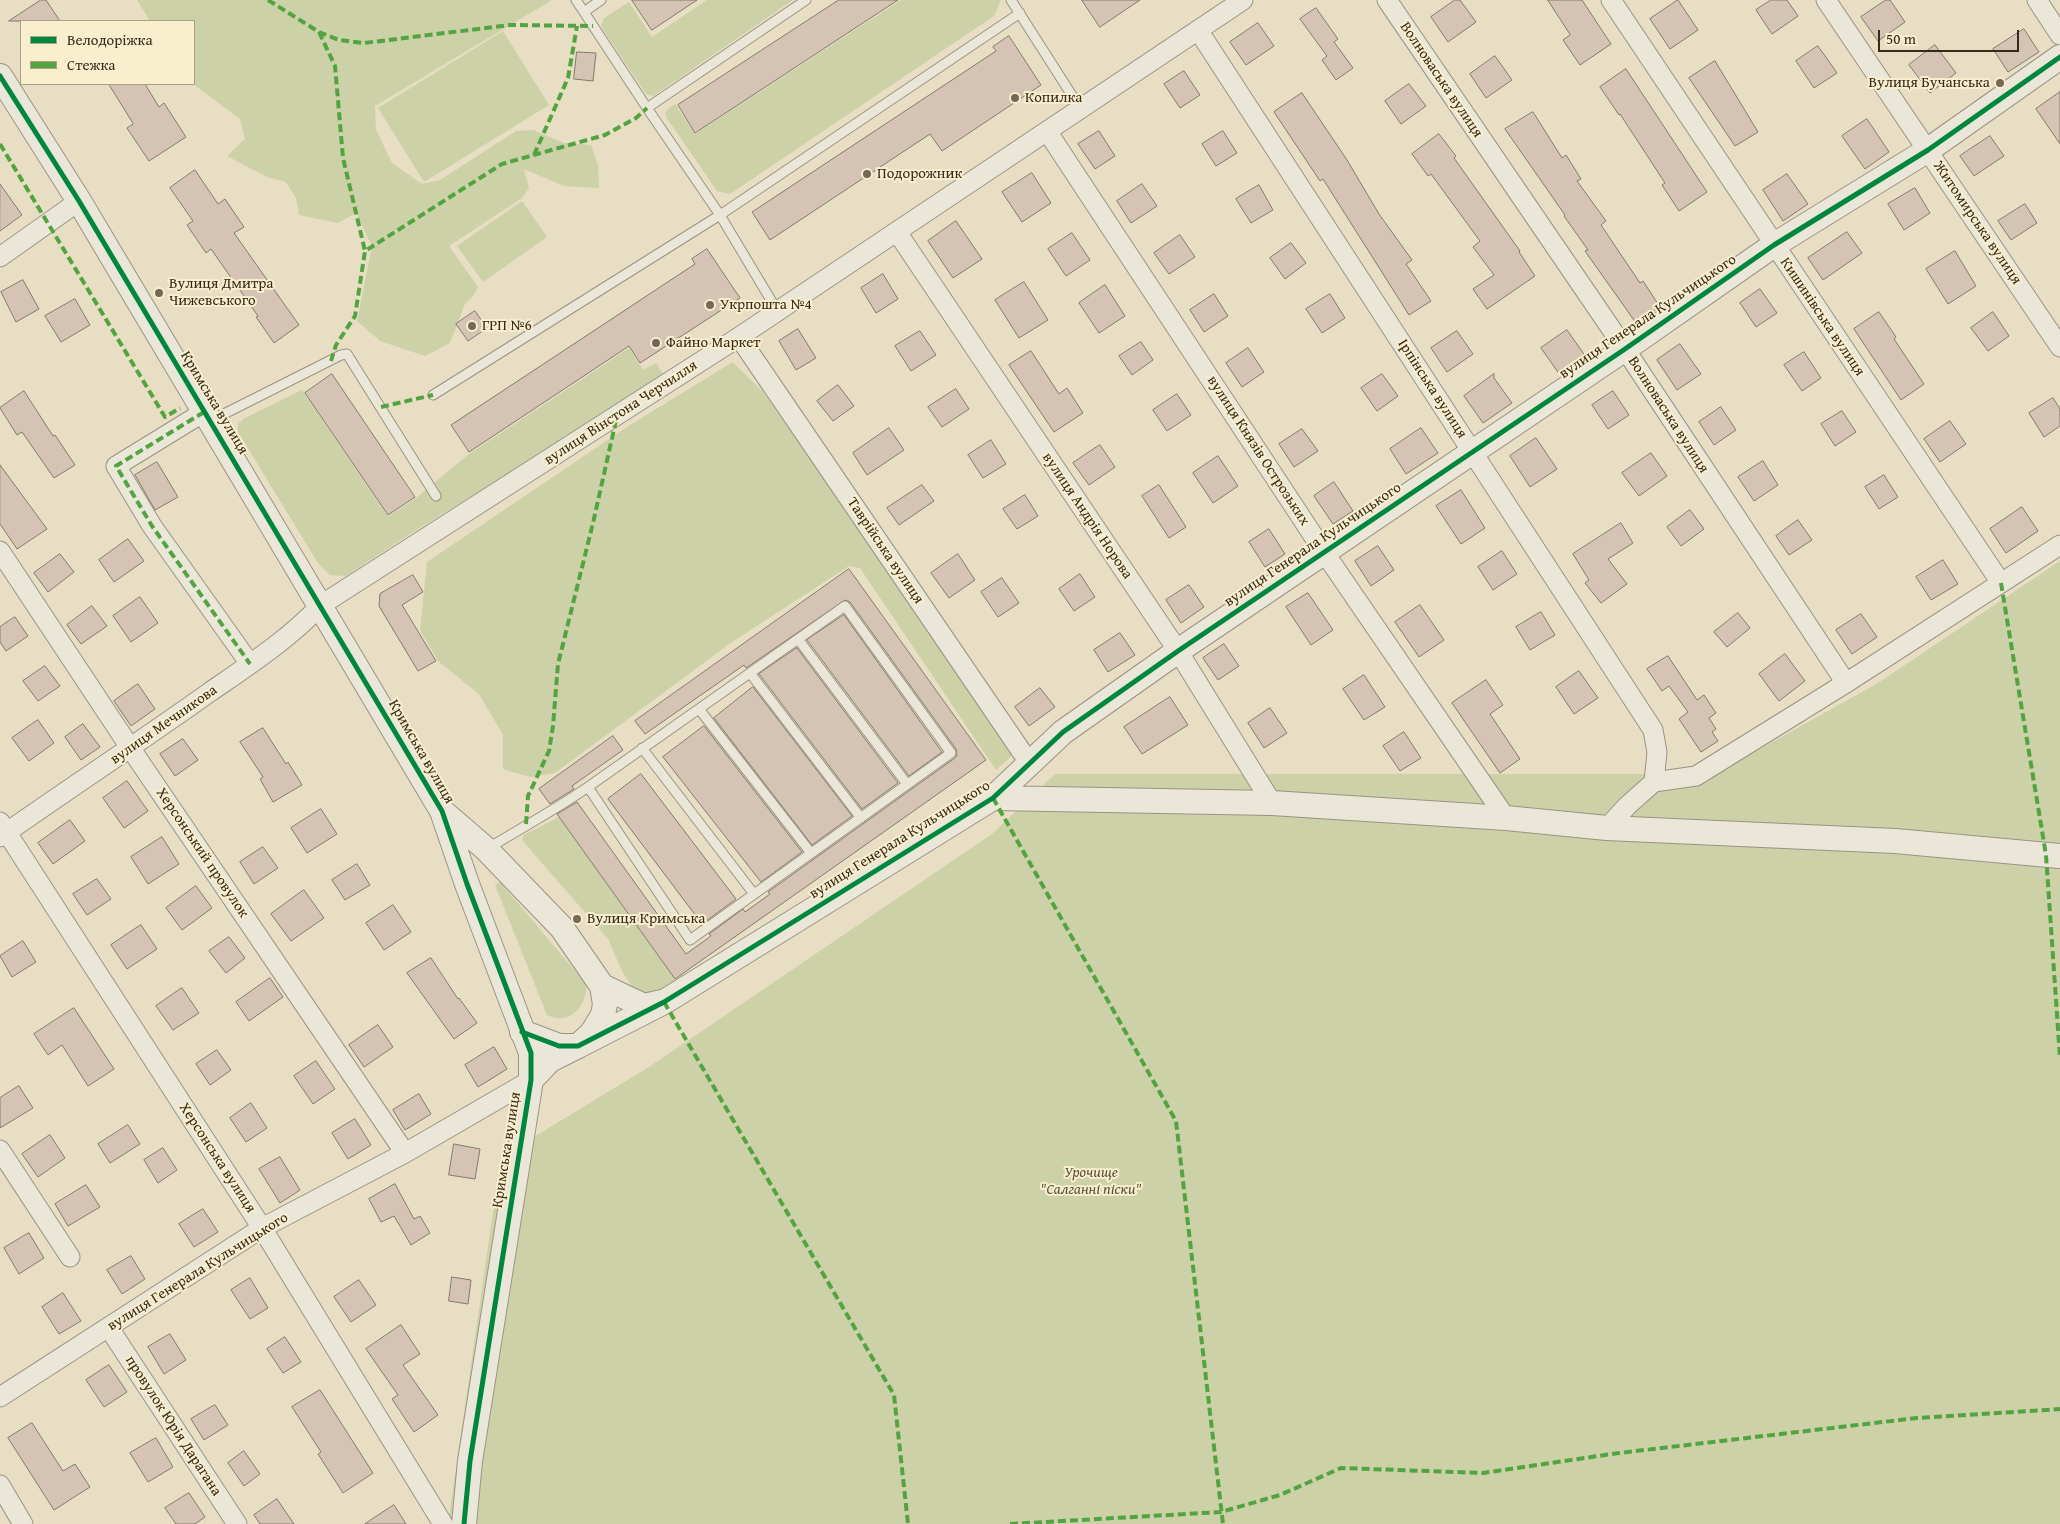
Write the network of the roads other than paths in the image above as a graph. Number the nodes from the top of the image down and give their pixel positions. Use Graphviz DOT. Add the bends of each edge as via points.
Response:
graph roads {
  1 [pos="576,0"];
  2 [pos="601,0"];
  3 [pos="806,0"];
  4 [pos="1011,0"];
  5 [pos="1387,0"];
  6 [pos="1611,0"];
  7 [pos="1826,0"];
  8 [pos="2037,0"];
  9 [pos="1235,2"];
  10 [pos="584,12"];
  11 [pos="1020,13"];
  12 [pos="1198,30"];
  13 [pos="2060,35"];
  14 [pos="2060,57"];
  15 [pos="0,76"];
  16 [pos="647,108"];
  17 [pos="1080,108"];
  18 [pos="1047,131"];
  19 [pos="1928,150"];
  20 [pos="79,202"];
  21 [pos="720,215"];
  22 [pos="897,232"];
  23 [pos="1774,246"];
  24 [pos="0,256"];
  25 [pos="778,312"];
  26 [pos="739,337"];
  27 [pos="2060,347"];
  28 [pos="1625,349"];
  29 [pos="433,396"];
  30 [pos="207,416"];
  31 [pos="1473,452"];
  32 [pos="436,496"];
  33 [pos="2060,545"];
  34 [pos="0,551"];
  35 [pos="1324,552"];
  36 [pos="2001,583"];
  37 [pos="321,605"];
  38 [pos="798,640"];
  39 [pos="1178,651"];
  40 [pos="250,664"];
  41 [pos="750,673"];
  42 [pos="1846,683"];
  43 [pos="699,709"];
  44 [pos="642,748"];
  45 [pos="131,749"];
  46 [pos="1030,764"];
  47 [pos="1654,782"];
  48 [pos="907,784"];
  49 [pos="588,786"];
  50 [pos="993,798"];
  51 [pos="1272,803"];
  52 [pos="442,811"];
  53 [pos="861,818"];
  54 [pos="1506,818"];
  55 [pos="1607,828"];
  56 [pos="2,830"];
  57 [pos="486,849"];
  58 [pos="811,853"];
  59 [pos="2060,856"];
  60 [pos="467,884"];
  61 [pos="754,894"];
  62 [pos="602,986"];
  63 [pos="664,1002"];
  64 [pos="522,1032"];
  65 [pos="578,1046"];
  66 [pos="530,1080"];
  67 [pos="0,1150"];
  68 [pos="405,1153"];
  69 [pos="262,1228"];
  70 [pos="70,1257"];
  71 [pos="109,1328"];
  72 [pos="0,1397"];
  73 [pos="0,1485"];
  74 [pos="24,1524"];
  75 [pos="237,1524"];
  76 [pos="443,1524"];
  77 [pos="464,1524"];
  1 -- 10 [label="lane"];
  2 -- 10 [label="lane"];
  3 -- 16 [label="lane"];
  4 -- 11 [label="lane"];
  5 -- 28 [label="street, Волноваська вулиця"];
  6 -- 23 [label="street, Кишинівська вулиця"];
  7 -- 19 [label="street, Житомирська вулиця"];
  8 -- 13 [label="street"];
  9 -- 12 [label="street, вулиця Вінстона Черчилля"];
  10 -- 16 [label="lane"];
  11 -- 17 [label="lane"];
  11 -- 21 [label="lane"];
  12 -- 17 [label="street, вулиця Вінстона Черчилля"];
  12 -- 31 [label="street, Ірпінська вулиця"];
  14 -- 19 [label="street, вулиця Генерала Кульчицького"];
  15 -- 20 [label="street, Кримська вулиця"];
  16 -- 21 [label="lane"];
  17 -- 18 [label="street, вулиця Вінстона Черчилля"];
  18 -- 22 [label="street, вулиця Вінстона Черчилля"];
  18 -- 35 [label="street, вулиця Князів Острозьких"];
  19 -- 23 [label="street, вулиця Генерала Кульчицького"];
  19 -- 27 [label="street, Житомирська вулиця"];
  20 -- 24 [label="street"];
  20 -- 30 [label="street, Кримська вулиця"];
  21 -- 25 [label="lane"];
  21 -- 29 [label="lane"];
  22 -- 25 [label="street, вулиця Вінстона Черчилля"];
  22 -- 39 [label="street, вулиця Андрія Норова"];
  23 -- 28 [label="street, вулиця Генерала Кульчицького"];
  23 -- 36 [label="street, Кишинівська вулиця"];
  25 -- 26 [label="street, вулиця Вінстона Черчилля"];
  26 -- 37 [label="street, вулиця Вінстона Черчилля"];
  26 -- 46 [label="street, Таврійська вулиця"];
  28 -- 31 [label="street, вулиця Генерала Кульчицького"];
  28 -- 42 [label="street, Волноваська вулиця"];
  30 -- 32 [label="lane" via="348,354"];
  30 -- 37 [label="street, Кримська вулиця"];
  30 -- 40 [label="street" via="116,466 152,526"];
  31 -- 35 [label="street, вулиця Генерала Кульчицького"];
  31 -- 47 [label="street, Ірпінська вулиця" via="1653,730 1657,752"];
  33 -- 36 [label="street"];
  34 -- 45 [label="street, Херсонський провулок"];
  35 -- 39 [label="street, вулиця Генерала Кульчицького"];
  35 -- 54 [label="street, вулиця Князів Острозьких"];
  36 -- 42 [label="street"];
  37 -- 40 [label="street, вулиця Мечникова" via="301,627"];
  37 -- 52 [label="street, Кримська вулиця"];
  38 -- 41 [label="lane"];
  38 -- 48 [label="lane"];
  38 -- 48 [label="lane" via="845,606 951,753"];
  39 -- 46 [label="street, вулиця Генерала Кульчицького" via="1063,732"];
  39 -- 51 [label="street, вулиця Андрія Норова"];
  40 -- 45 [label="street, вулиця Мечникова"];
  41 -- 43 [label="lane"];
  41 -- 53 [label="lane"];
  42 -- 47 [label="street" via="1696,776"];
  43 -- 44 [label="lane"];
  43 -- 58 [label="lane"];
  44 -- 49 [label="lane"];
  44 -- 61 [label="lane"];
  45 -- 56 [label="street, вулиця Мечникова"];
  45 -- 68 [label="street, Херсонський провулок"];
  46 -- 50 [label="street, вулиця Генерала Кульчицького"];
  47 -- 55 [label="street"];
  48 -- 53 [label="lane"];
  49 -- 57 [label="lane" via="554,810"];
  49 -- 61 [label="lane" via="690,940"];
  50 -- 51 [label="street"];
  50 -- 63 [label="street, вулиця Генерала Кульчицького"];
  51 -- 54 [label="street"];
  52 -- 57 [label="street, Кримська вулиця"];
  52 -- 60 [label="street, Кримська вулиця"];
  53 -- 58 [label="lane"];
  54 -- 55 [label="street"];
  55 -- 59 [label="street" via="1895,841"];
  56 -- 69 [label="street, Херсонська вулиця"];
  57 -- 60 [label="street, Кримська вулиця" via="468,863"];
  57 -- 62 [label="street, Кримська вулиця" via="562,928"];
  58 -- 61 [label="lane"];
  60 -- 64 [label="street, Кримська вулиця"];
  62 -- 63 [label="street, Кримська вулиця" via="644,1006"];
  62 -- 65 [label="street, Кримська вулиця" via="605,1004 602,1015 592,1033"];
  63 -- 65 [label="street, вулиця Генерала Кульчицького"];
  64 -- 65 [label="street" via="559,1046"];
  64 -- 66 [label="street, Кримська вулиця" via="531,1053"];
  65 -- 66 [label="street, Кримська вулиця" via="550,1060"];
  66 -- 68 [label="street, вулиця Генерала Кульчицького"];
  66 -- 77 [label="street, Кримська вулиця" via="470,1461"];
  67 -- 70 [label="street"];
  68 -- 69 [label="street, вулиця Генерала Кульчицького"];
  69 -- 71 [label="street, вулиця Генерала Кульчицького"];
  69 -- 76 [label="street, Херсонська вулиця"];
  71 -- 72 [label="street, вулиця Генерала Кульчицького"];
  71 -- 75 [label="street, провулок Юрія Дарагана"];
  73 -- 74 [label="street"];
}
